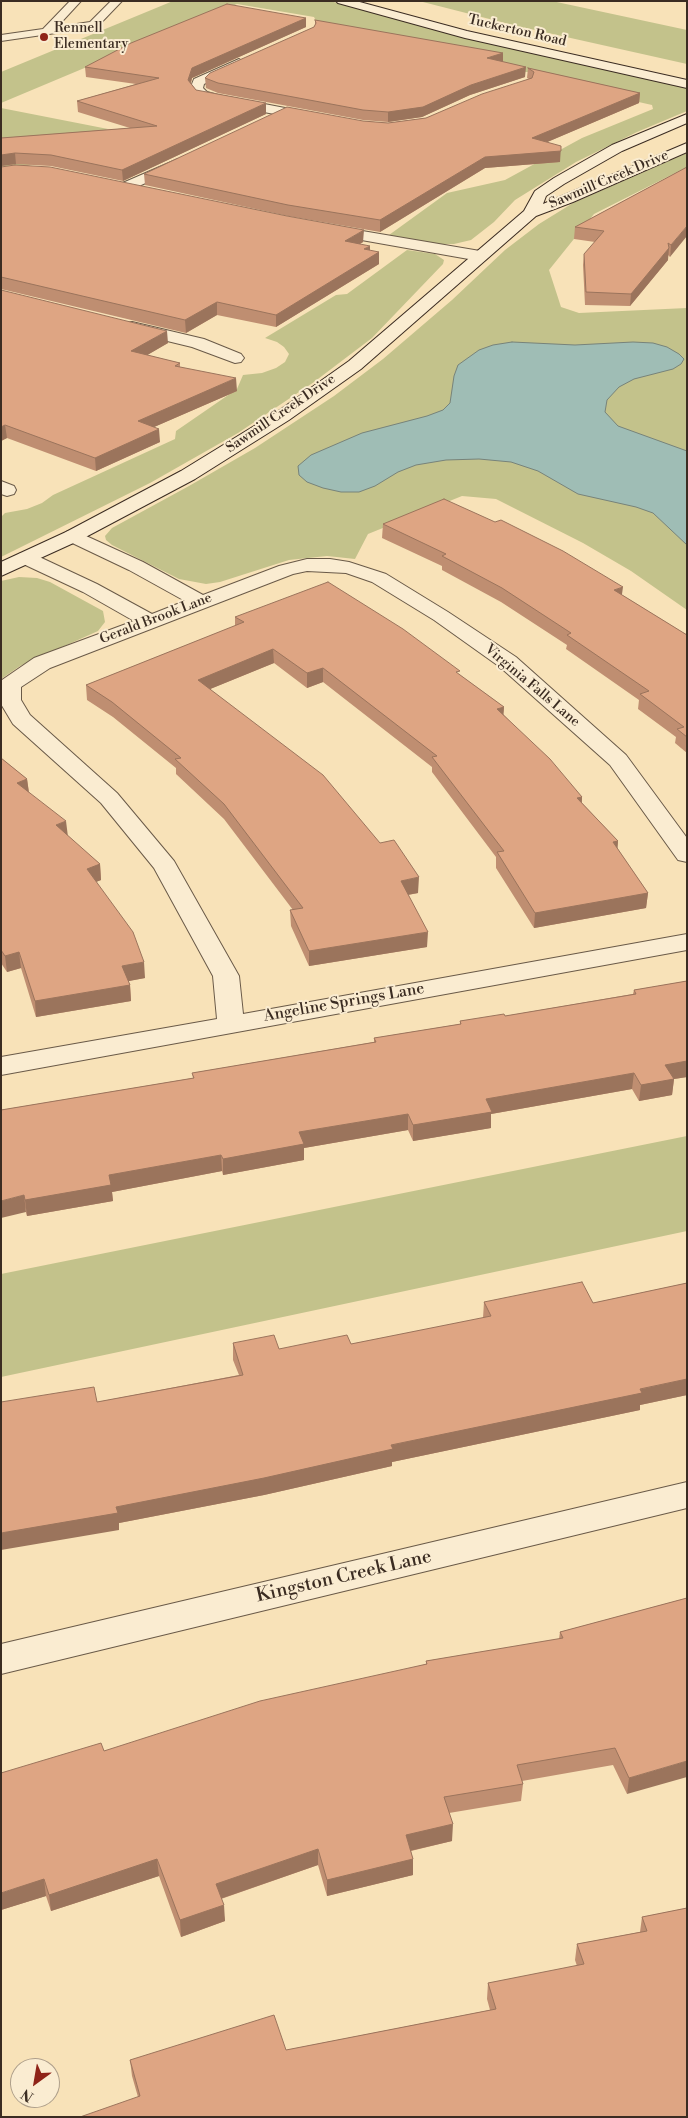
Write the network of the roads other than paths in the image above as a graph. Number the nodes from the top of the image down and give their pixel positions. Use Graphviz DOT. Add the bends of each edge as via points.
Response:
graph roads {
  1 [pos="76,1"];
  2 [pos="117,1"];
  3 [pos="342,1"];
  4 [pos="47,31"];
  5 [pos="1,38"];
  6 [pos="248,60"];
  7 [pos="687,84"];
  8 [pos="285,112"];
  9 [pos="687,118"];
  10 [pos="267,120"];
  11 [pos="334,121"];
  12 [pos="687,147"];
  13 [pos="186,158"];
  14 [pos="105,184"];
  15 [pos="123,188"];
  16 [pos="143,192"];
  17 [pos="531,213"];
  18 [pos="316,228"];
  19 [pos="480,256"];
  20 [pos="114,323"];
  21 [pos="235,358"];
  22 [pos="73,536"];
  23 [pos="26,558"];
  24 [pos="307,565"];
  25 [pos="1,570"];
  26 [pos="200,602"];
  27 [pos="150,621"];
  28 [pos="687,855"];
  29 [pos="687,942"];
  30 [pos="231,1024"];
  31 [pos="1,1066"];
  32 [pos="687,1495"];
  33 [pos="1,1659"];
  1 -- 4 [label="lane"];
  2 -- 4 [label="lane" via="93,25"];
  3 -- 7 [label="street, Tuckerton Road" via="465,34"];
  4 -- 5 [label="lane"];
  6 -- 8 [label="street" via="199,82 196,89 202,95 217,99"];
  8 -- 10 [label="street"];
  8 -- 11 [label="street"];
  9 -- 17 [label="street, Sawmill Creek Drive" via="617,148 559,181 540,194"];
  12 -- 17 [label="street, Sawmill Creek Drive"];
  13 -- 15 [label="street"];
  14 -- 15 [label="street"];
  15 -- 16 [label="street"];
  17 -- 19 [label="street, Sawmill Creek Drive"];
  18 -- 19 [label="street"];
  19 -- 22 [label="street, Sawmill Creek Drive" via="355,364 283,416 188,475"];
  20 -- 21 [label="street" via="198,343"];
  22 -- 23 [label="street, Sawmill Creek Drive"];
  22 -- 26 [label="street"];
  23 -- 25 [label="street, Sawmill Creek Drive"];
  23 -- 27 [label="street"];
  24 -- 26 [label="street, Gerald Brook Lane"];
  24 -- 28 [label="street, Virginia Falls Lane" via="349,568 378,578 508,662 618,760"];
  26 -- 27 [label="street, Gerald Brook Lane"];
  27 -- 30 [label="street, Gerald Brook Lane" via="42,663 10,685 10,700 21,719 108,798 165,866 226,976"];
  29 -- 30 [label="street, Angeline Springs Lane"];
  30 -- 31 [label="street, Angeline Springs Lane"];
  32 -- 33 [label="street, Kingston Creek Lane"];
}
